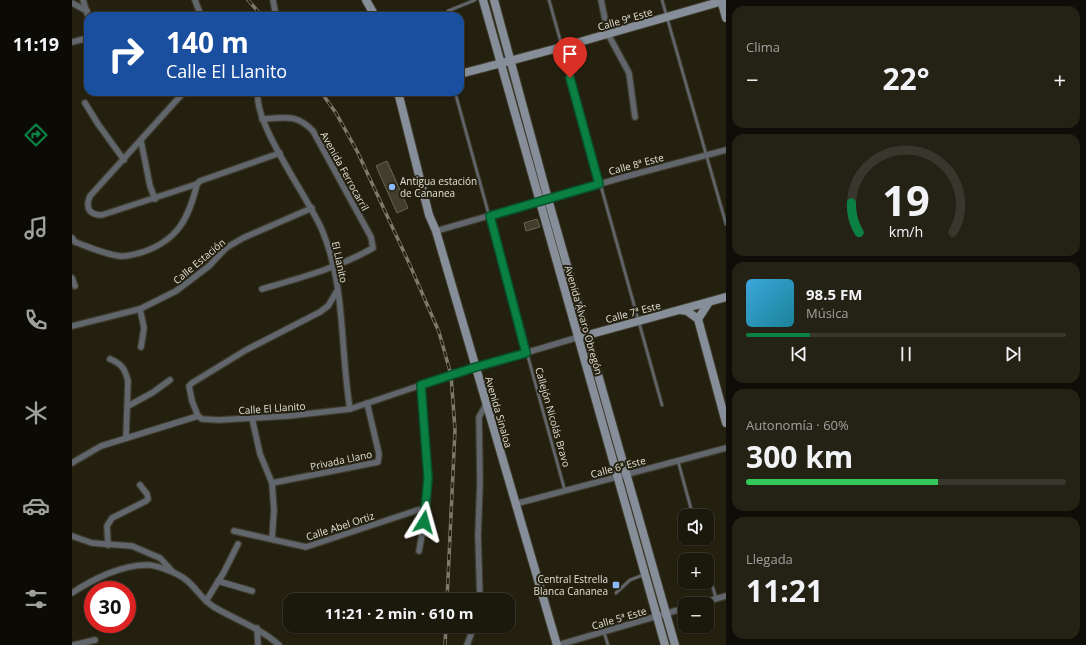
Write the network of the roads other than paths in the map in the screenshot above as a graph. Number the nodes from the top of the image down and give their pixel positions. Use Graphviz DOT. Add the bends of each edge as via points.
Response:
graph roads {
  1 [pos="83,0"];
  2 [pos="196,0"];
  3 [pos="272,0"];
  4 [pos="366,0"];
  5 [pos="372,0"];
  6 [pos="476,0"];
  7 [pos="483,0"];
  8 [pos="494,0"];
  9 [pos="548,0"];
  10 [pos="601,0"];
  11 [pos="662,0"];
  12 [pos="723,1"];
  13 [pos="72,4"];
  14 [pos="448,11"];
  15 [pos="85,12"];
  16 [pos="87,12"];
  17 [pos="200,12"];
  18 [pos="275,12"];
  19 [pos="373,12"];
  20 [pos="374,12"];
  21 [pos="667,17"];
  22 [pos="726,18"];
  23 [pos="608,34"];
  24 [pos="84,39"];
  25 [pos="72,42"];
  26 [pos="562,47"];
  27 [pos="512,60"];
  28 [pos="502,63"];
  29 [pos="464,73"];
  30 [pos="180,96"];
  31 [pos="258,96"];
  32 [pos="399,96"];
  33 [pos="456,96"];
  34 [pos="85,103"];
  35 [pos="635,117"];
  36 [pos="262,119"];
  37 [pos="141,141"];
  38 [pos="726,150"];
  39 [pos="280,153"];
  40 [pos="707,155"];
  41 [pos="124,160"];
  42 [pos="197,184"];
  43 [pos="599,184"];
  44 [pos="154,199"];
  45 [pos="548,199"];
  46 [pos="539,202"];
  47 [pos="312,208"];
  48 [pos="490,216"];
  49 [pos="726,224"];
  50 [pos="436,231"];
  51 [pos="72,238"];
  52 [pos="333,267"];
  53 [pos="72,278"];
  54 [pos="75,286"];
  55 [pos="575,288"];
  56 [pos="262,290"];
  57 [pos="337,290"];
  58 [pos="565,290"];
  59 [pos="726,297"];
  60 [pos="709,302"];
  61 [pos="140,309"];
  62 [pos="680,310"];
  63 [pos="698,319"];
  64 [pos="640,322"];
  65 [pos="72,326"];
  66 [pos="588,335"];
  67 [pos="579,337"];
  68 [pos="140,347"];
  69 [pos="526,353"];
  70 [pos="110,359"];
  71 [pos="476,367"];
  72 [pos="170,380"];
  73 [pos="421,385"];
  74 [pos="367,403"];
  75 [pos="487,403"];
  76 [pos="662,404"];
  77 [pos="128,406"];
  78 [pos="350,409"];
  79 [pos="198,416"];
  80 [pos="252,418"];
  81 [pos="613,422"];
  82 [pos="726,423"];
  83 [pos="603,426"];
  84 [pos="126,438"];
  85 [pos="726,448"];
  86 [pos="678,460"];
  87 [pos="72,463"];
  88 [pos="627,474"];
  89 [pos="617,476"];
  90 [pos="272,483"];
  91 [pos="140,484"];
  92 [pos="565,491"];
  93 [pos="515,504"];
  94 [pos="427,507"];
  95 [pos="692,509"];
  96 [pos="234,531"];
  97 [pos="72,536"];
  98 [pos="272,539"];
  99 [pos="238,544"];
  100 [pos="108,545"];
  101 [pos="419,551"];
  102 [pos="652,561"];
  103 [pos="642,562"];
  104 [pos="174,574"];
  105 [pos="646,574"];
  106 [pos="218,581"];
  107 [pos="713,589"];
  108 [pos="252,591"];
  109 [pos="72,593"];
  110 [pos="480,593"];
  111 [pos="616,593"];
  112 [pos="726,596"];
  113 [pos="716,599"];
  114 [pos="206,601"];
  115 [pos="678,610"];
  116 [pos="666,613"];
  117 [pos="657,616"];
  118 [pos="257,628"];
  119 [pos="604,631"];
  120 [pos="471,633"];
  121 [pos="95,640"];
  122 [pos="74,645"];
  123 [pos="258,645"];
  124 [pos="279,645"];
  125 [pos="467,645"];
  126 [pos="557,645"];
  127 [pos="608,645"];
  128 [pos="665,645"];
  129 [pos="675,645"];
  1 -- 16 [label="street"];
  2 -- 17 [label="street"];
  3 -- 18 [label="street"];
  4 -- 19 [label="street"];
  5 -- 20 [label="street"];
  6 -- 14 [label="lane"];
  7 -- 28 [label="street, Avenida Álvaro Obregón"];
  8 -- 27 [label="street, Avenida Álvaro Obregón"];
  9 -- 26 [label="lane"];
  10 -- 23 [label="street"];
  11 -- 21 [label="lane"];
  12 -- 21 [label="street, Calle 9ª Este"];
  12 -- 22 [label="street"];
  13 -- 15 [label="street"];
  21 -- 23 [label="street, Calle 9ª Este"];
  21 -- 40 [label="lane"];
  23 -- 26 [label="street, Calle 9ª Este"];
  23 -- 35 [label="street" via="629,73"];
  24 -- 25 [label="street"];
  26 -- 27 [label="street, Calle 9ª Este"];
  26 -- 43 [label="lane"];
  27 -- 28 [label="street, Calle 9ª Este"];
  27 -- 45 [label="street, Avenida Álvaro Obregón"];
  28 -- 29 [label="street, Calle 9ª Este"];
  28 -- 46 [label="street, Avenida Álvaro Obregón"];
  30 -- 37 [label="street"];
  31 -- 36 [label="street, El Llanito"];
  32 -- 50 [label="street, Avenida Sinaloa" via="429,215"];
  33 -- 48 [label="lane, Callejón Nicolás Bravo"];
  34 -- 41 [label="street"];
  36 -- 39 [label="street, El Llanito"];
  36 -- 52 [label="street, Avenida Ferrocarril" via="293,117 304,122 313,131 371,237 373,248"];
  37 -- 41 [label="street"];
  37 -- 44 [label="street"];
  38 -- 40 [label="street, Calle 8ª Este"];
  39 -- 42 [label="street"];
  39 -- 47 [label="street, El Llanito"];
  40 -- 43 [label="street, Calle 8ª Este"];
  40 -- 49 [label="lane"];
  41 -- 44 [label="street" via="90,196 87,203 90,213 102,215"];
  42 -- 44 [label="street"];
  42 -- 51 [label="street" via="184,221 176,233 162,244 136,254 119,256 82,244"];
  43 -- 45 [label="street, Calle 8ª Este"];
  43 -- 64 [label="lane"];
  45 -- 46 [label="street, Calle 8ª Este"];
  45 -- 55 [label="street, Avenida Álvaro Obregón"];
  46 -- 48 [label="street, Calle 8ª Este"];
  46 -- 58 [label="street, Avenida Álvaro Obregón"];
  47 -- 52 [label="street, El Llanito" via="327,243"];
  47 -- 61 [label="street, Calle Estación" via="243,238 226,248 209,266 176,291"];
  48 -- 50 [label="street, Calle 8ª Este"];
  48 -- 69 [label="lane, Callejón Nicolás Bravo"];
  50 -- 71 [label="street, Avenida Sinaloa"];
  52 -- 56 [label="street"];
  52 -- 57 [label="street, El Llanito"];
  53 -- 54 [label="street"];
  55 -- 58 [label="street"];
  55 -- 66 [label="street, Avenida Álvaro Obregón"];
  57 -- 78 [label="street"];
  57 -- 79 [label="street, El Llanito" via="328,306 320,312 246,350 192,383 189,386"];
  58 -- 67 [label="street, Avenida Álvaro Obregón"];
  59 -- 60 [label="street, Calle 7ª Este"];
  60 -- 62 [label="street, Calle 7ª Este"];
  60 -- 63 [label="street"];
  61 -- 65 [label="street, Calle Estación"];
  61 -- 68 [label="street" via="144,328"];
  62 -- 63 [label="street" via="687,311"];
  62 -- 64 [label="street, Calle 7ª Este"];
  63 -- 82 [label="street"];
  64 -- 66 [label="street, Calle 7ª Este"];
  64 -- 76 [label="lane"];
  66 -- 67 [label="street, Calle 7ª Este"];
  66 -- 81 [label="street, Avenida Álvaro Obregón"];
  67 -- 69 [label="street, Calle 7ª Este"];
  67 -- 83 [label="street, Avenida Álvaro Obregón"];
  69 -- 71 [label="street, Calle 7ª Este"];
  69 -- 92 [label="lane, Callejón Nicolás Bravo"];
  70 -- 77 [label="street" via="120,363 126,372"];
  71 -- 73 [label="street, Calle El Llanito"];
  71 -- 75 [label="street, Avenida Sinaloa"];
  72 -- 77 [label="street"];
  73 -- 74 [label="street, Calle El Llanito"];
  73 -- 94 [label="street" via="428,478"];
  74 -- 78 [label="street, Calle El Llanito"];
  74 -- 90 [label="street, Privada Llano" via="379,454 378,462"];
  75 -- 93 [label="street, Avenida Sinaloa"];
  75 -- 110 [label="street" via="479,417"];
  77 -- 84 [label="street"];
  78 -- 80 [label="street, Calle El Llanito"];
  79 -- 80 [label="street, Calle El Llanito" via="208,420"];
  79 -- 84 [label="street, Calle El Llanito"];
  80 -- 90 [label="street" via="260,454"];
  81 -- 83 [label="street"];
  81 -- 88 [label="street, Avenida Álvaro Obregón"];
  83 -- 89 [label="street, Avenida Álvaro Obregón"];
  84 -- 87 [label="street, Calle El Llanito" via="101,446"];
  85 -- 86 [label="street, Calle 6ª Este"];
  86 -- 88 [label="street, Calle 6ª Este"];
  86 -- 95 [label="lane"];
  88 -- 89 [label="street, Calle 6ª Este"];
  88 -- 102 [label="street, Avenida Álvaro Obregón"];
  89 -- 92 [label="street, Calle 6ª Este"];
  89 -- 103 [label="street, Avenida Álvaro Obregón"];
  90 -- 98 [label="street"];
  91 -- 100 [label="street" via="148,499 112,518 107,526"];
  92 -- 93 [label="street, Calle 6ª Este"];
  93 -- 126 [label="street, Avenida Sinaloa"];
  94 -- 98 [label="street, Calle Abel Ortiz" via="312,546 297,546"];
  94 -- 101 [label="street"];
  96 -- 98 [label="street, Calle Abel Ortiz"];
  97 -- 100 [label="street"];
  99 -- 106 [label="street"];
  100 -- 104 [label="street" via="132,546 152,554 160,558"];
  102 -- 103 [label="street"];
  102 -- 116 [label="street, Avenida Álvaro Obregón"];
  103 -- 105 [label="street, Avenida Álvaro Obregón"];
  104 -- 109 [label="street" via="149,565 134,567 100,577"];
  104 -- 114 [label="street" via="186,579"];
  105 -- 111 [label="lane" via="630,580"];
  105 -- 117 [label="street, Avenida Álvaro Obregón"];
  106 -- 108 [label="street"];
  106 -- 114 [label="street"];
  107 -- 113 [label="lane"];
  112 -- 113 [label="street"];
  114 -- 118 [label="street" via="230,616"];
  115 -- 116 [label="street, Calle 5ª Este"];
  116 -- 117 [label="street, Calle 5ª Este"];
  116 -- 129 [label="street, Avenida Álvaro Obregón"];
  117 -- 119 [label="street, Calle 5ª Este"];
  117 -- 128 [label="street, Avenida Álvaro Obregón"];
  118 -- 123 [label="street"];
  118 -- 124 [label="street"];
  119 -- 126 [label="street, Calle 5ª Este"];
  119 -- 127 [label="lane"];
  120 -- 125 [label="street"];
  121 -- 122 [label="street"];
}
